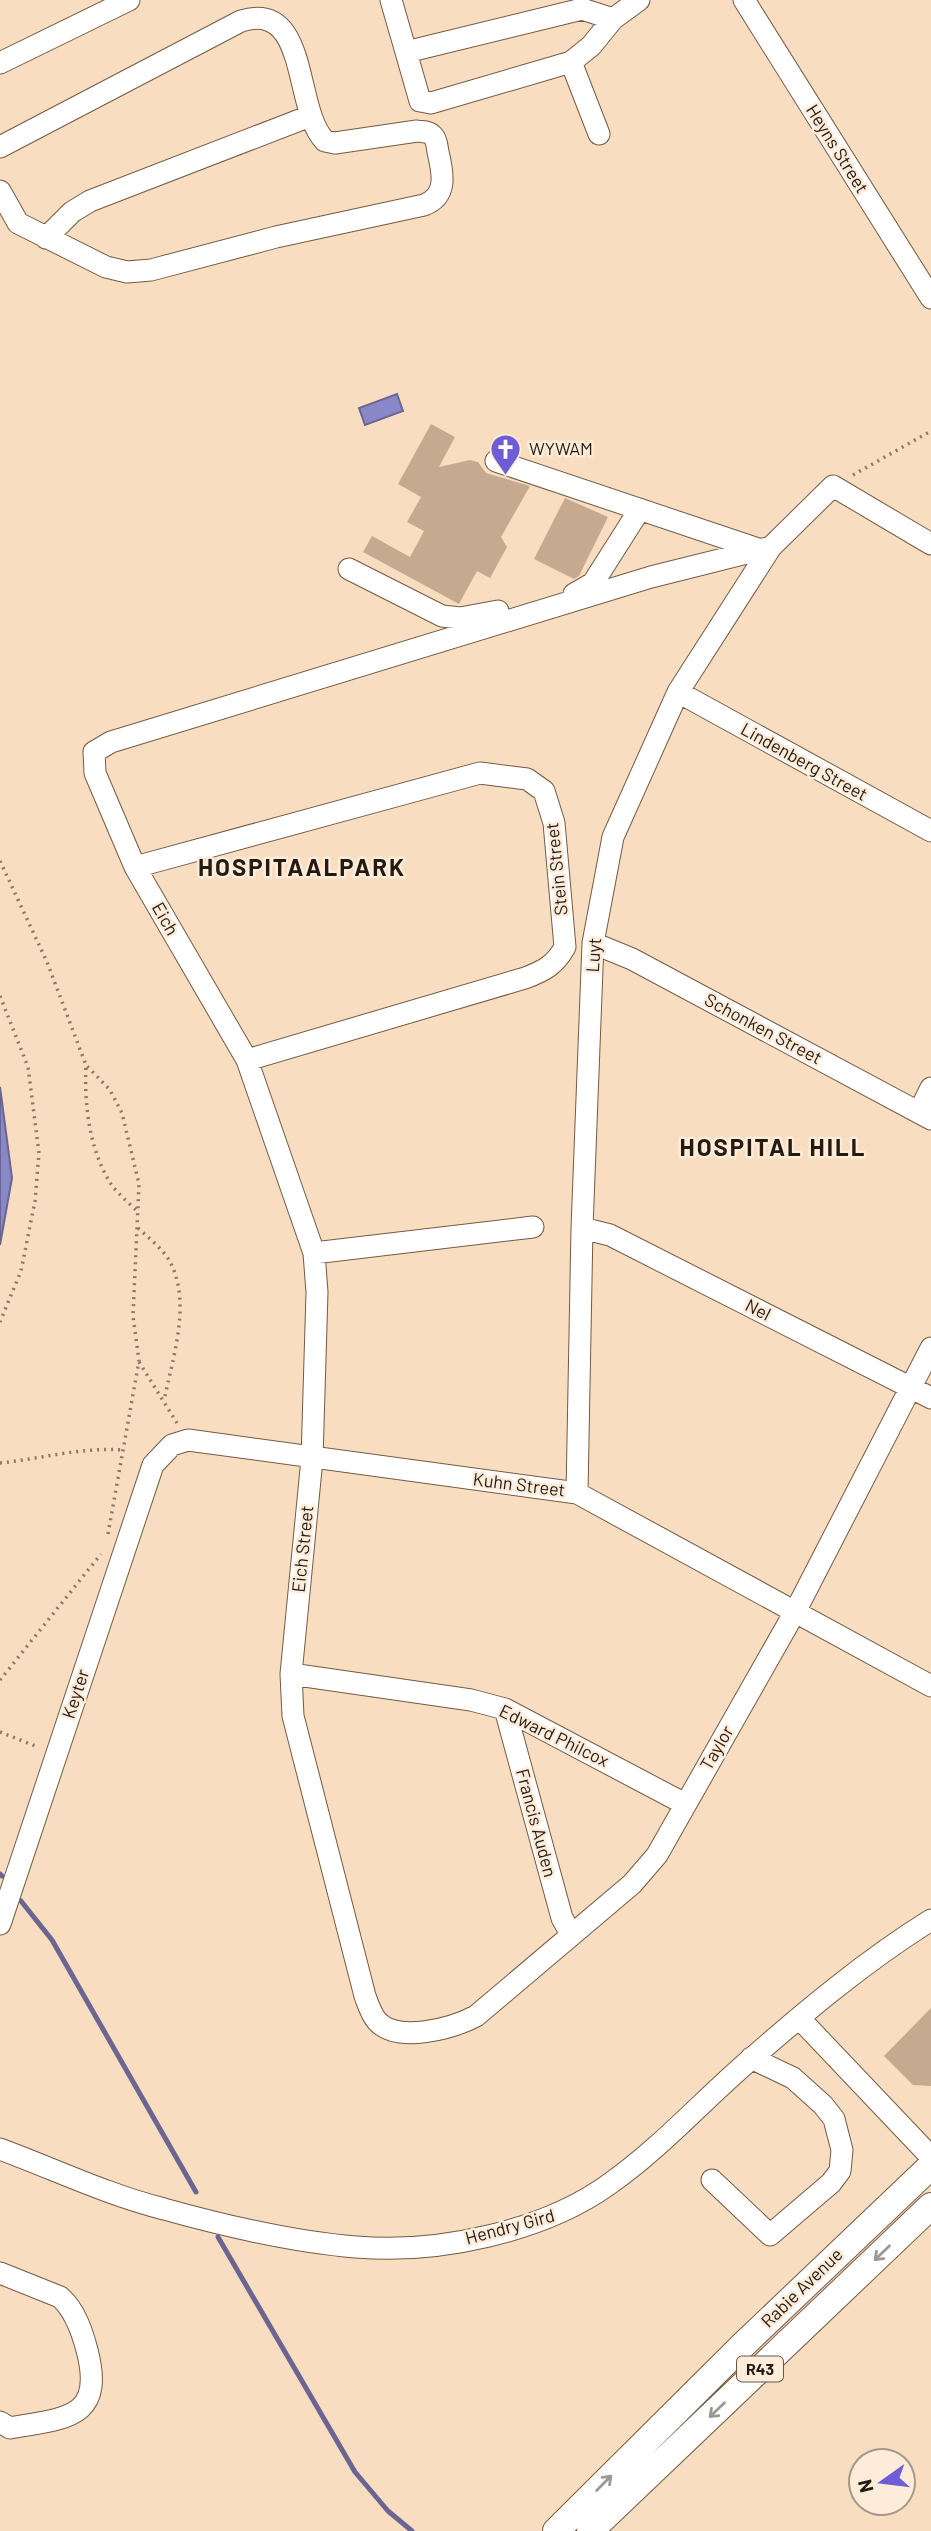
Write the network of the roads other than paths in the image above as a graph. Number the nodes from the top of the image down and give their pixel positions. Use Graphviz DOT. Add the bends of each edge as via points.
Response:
graph roads {
  1 [pos="129,0"];
  2 [pos="391,0"];
  3 [pos="639,0"];
  4 [pos="744,0"];
  5 [pos="582,4"];
  6 [pos="613,19"];
  7 [pos="406,52"];
  8 [pos="571,62"];
  9 [pos="0,63"];
  10 [pos="310,116"];
  11 [pos="599,134"];
  12 [pos="0,147"];
  13 [pos="0,191"];
  14 [pos="47,238"];
  15 [pos="931,298"];
  16 [pos="496,461"];
  17 [pos="640,509"];
  18 [pos="931,544"];
  19 [pos="766,548"];
  20 [pos="349,569"];
  21 [pos="678,692"];
  22 [pos="931,831"];
  23 [pos="135,867"];
  24 [pos="593,943"];
  25 [pos="247,1060"];
  26 [pos="931,1088"];
  27 [pos="925,1115"];
  28 [pos="533,1227"];
  29 [pos="582,1228"];
  30 [pos="314,1253"];
  31 [pos="931,1348"];
  32 [pos="910,1386"];
  33 [pos="931,1398"];
  34 [pos="312,1459"];
  35 [pos="153,1465"];
  36 [pos="577,1493"];
  37 [pos="796,1609"];
  38 [pos="291,1674"];
  39 [pos="931,1686"];
  40 [pos="505,1709"];
  41 [pos="685,1804"];
  42 [pos="931,1920"];
  43 [pos="0,1924"];
  44 [pos="571,1934"];
  45 [pos="800,2019"];
  46 [pos="391,2030"];
  47 [pos="751,2059"];
  48 [pos="0,2149"];
  49 [pos="931,2157"];
  50 [pos="931,2166"];
  51 [pos="712,2180"];
  52 [pos="931,2206"];
  53 [pos="0,2273"];
  54 [pos="3,2430"];
  55 [pos="556,2531"];
  56 [pos="590,2531"];
  1 -- 9 [label="street"];
  2 -- 7 [label="street"];
  3 -- 6 [label="street"];
  4 -- 15 [label="street, Heyns Street"];
  5 -- 6 [label="street"];
  5 -- 7 [label="street"];
  6 -- 8 [label="street"];
  7 -- 8 [label="street" via="415,90 424,103"];
  8 -- 11 [label="street"];
  10 -- 12 [label="street" via="290,38 279,21 255,15"];
  10 -- 14 [label="street" via="90,201"];
  10 -- 14 [label="street" via="318,135 335,144 430,133 442,168 439,196 424,205 152,270 127,272 106,267"];
  13 -- 14 [label="street" via="18,223"];
  16 -- 17 [label="street"];
  17 -- 19 [label="street"];
  17 -- 20 [label="street" via="589,587 479,616 442,616"];
  18 -- 19 [label="street, Luyt" via="833,486"];
  19 -- 21 [label="street, Luyt"];
  19 -- 23 [label="street, Eich" via="651,577 111,742 94,752 95,773"];
  21 -- 22 [label="street, Lindenberg Street"];
  21 -- 24 [label="street, Luyt" via="613,837"];
  23 -- 25 [label="street, Eich"];
  23 -- 25 [label="street, Stein Street" via="480,773 527,779 544,792 554,823 564,934 565,947 558,961 525,978"];
  24 -- 27 [label="street, Schonken Street" via="632,959"];
  24 -- 29 [label="street, Luyt"];
  25 -- 30 [label="street, Eich Street"];
  26 -- 27 [label="street"];
  28 -- 30 [label="street"];
  29 -- 32 [label="street, Nel" via="610,1235"];
  29 -- 36 [label="street, Luyt"];
  30 -- 34 [label="street, Eich Street"];
  31 -- 32 [label="street, Taylor"];
  32 -- 33 [label="street, Nel"];
  32 -- 37 [label="street, Taylor"];
  34 -- 35 [label="street, Kuhn Street" via="188,1440 162,1452"];
  34 -- 36 [label="street, Kuhn Street"];
  34 -- 38 [label="street, Eich Street"];
  35 -- 43 [label="street, Keyter"];
  36 -- 37 [label="street, Kuhn Street"];
  37 -- 39 [label="street, Kuhn Street"];
  37 -- 41 [label="street, Taylor"];
  38 -- 40 [label="street, Edward Philcox"];
  38 -- 46 [label="street, Eich Street" via="293,1716 365,1996 377,2021"];
  40 -- 41 [label="street, Edward Philcox"];
  40 -- 44 [label="street, Francis Auden" via="562,1918"];
  41 -- 44 [label="street, Taylor" via="657,1855 632,1884"];
  42 -- 45 [label="street, Hendry Gird" via="882,1951"];
  44 -- 46 [label="street, Taylor" via="466,2021 432,2032"];
  45 -- 47 [label="street, Hendry Gird"];
  45 -- 49 [label="street"];
  47 -- 48 [label="street, Hendry Gird" via="651,2152 567,2211 517,2228 435,2245 357,2248 187,2215"];
  47 -- 51 [label="street" via="793,2078 828,2112 839,2133 840,2171 770,2235"];
  55 -- 50 [label="main road, Rabie Avenue / R43, one-way"];
  52 -- 56 [label="main road, Rabie Avenue / R43, one-way"];
  53 -- 54 [label="street" via="68,2304 85,2343 94,2384 88,2401 73,2413"];
}
